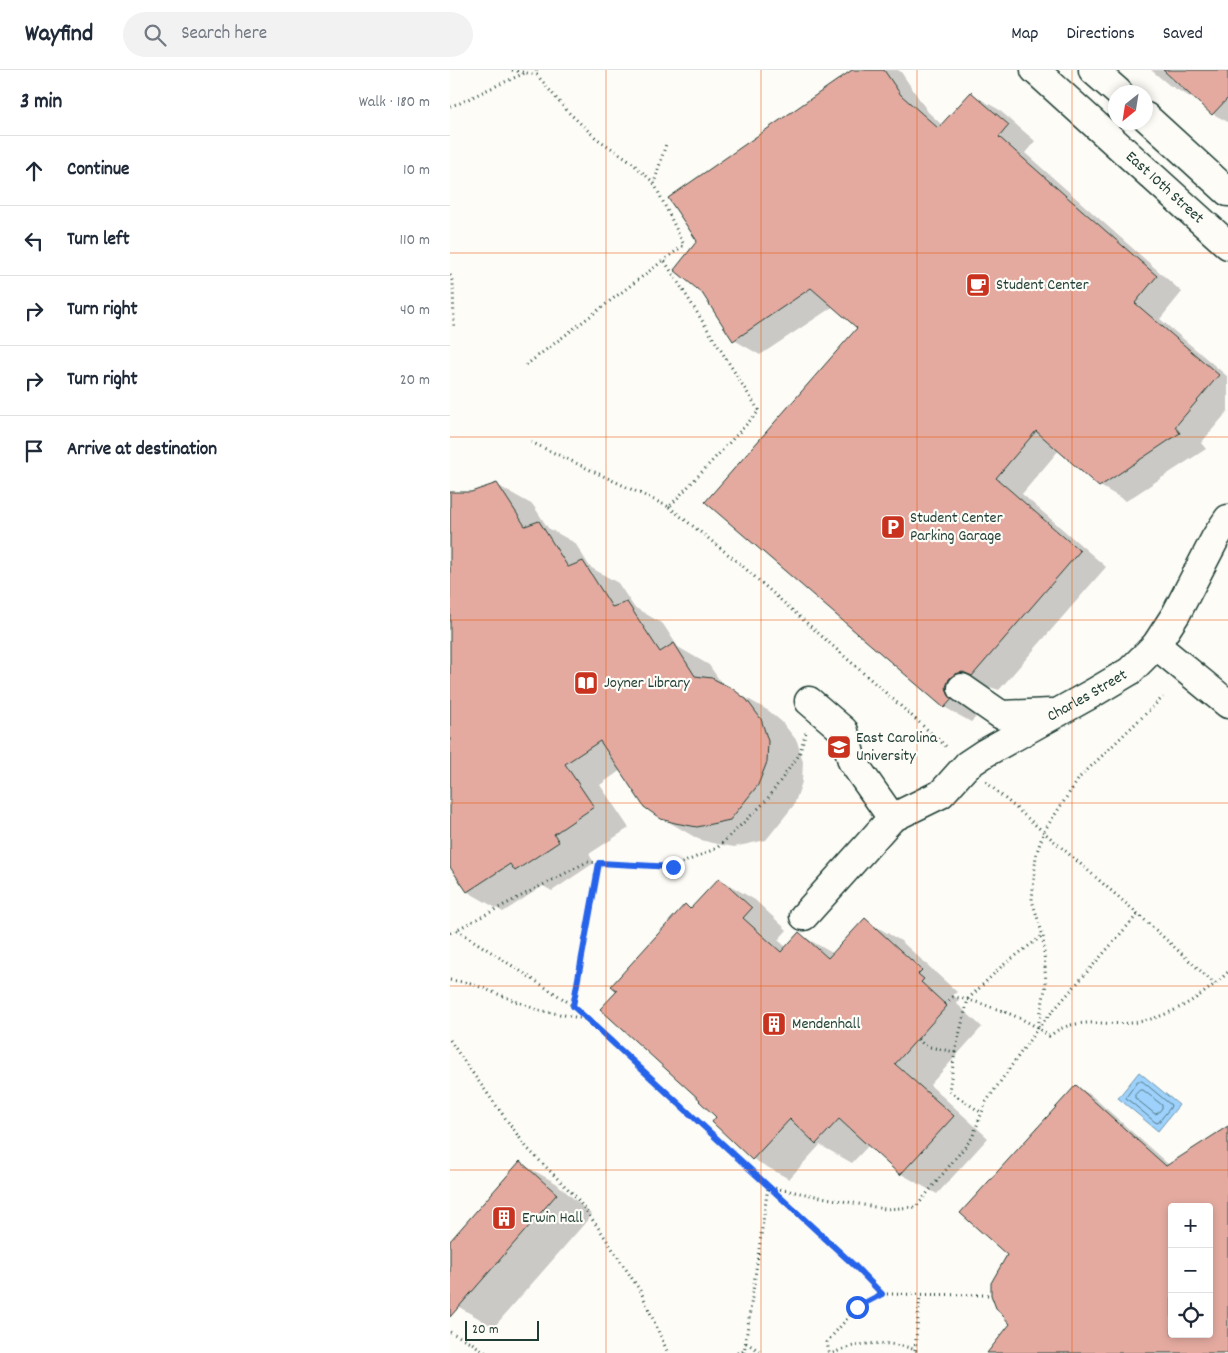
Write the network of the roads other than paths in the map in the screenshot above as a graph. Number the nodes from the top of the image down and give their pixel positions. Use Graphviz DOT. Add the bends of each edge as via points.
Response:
graph roads {
  1 [pos="1035,70"];
  2 [pos="1093,70"];
  3 [pos="1110,85"];
  4 [pos="1153,124"];
  5 [pos="1228,192"];
  6 [pos="1228,245"];
  7 [pos="1228,519"];
  8 [pos="1156,645"];
  9 [pos="962,688"];
  10 [pos="809,702"];
  11 [pos="1228,704"];
  12 [pos="1058,713"];
  13 [pos="892,818"];
  14 [pos="804,916"];
  1 -- 6 [label="street, East 10th Street"];
  2 -- 3 [label="street"];
  4 -- 5 [label="street"];
  7 -- 8 [label="street, Charles Street"];
  8 -- 11 [label="street"];
  8 -- 12 [label="street, Charles Street" via="1130,671"];
  9 -- 12 [label="street" via="1001,715"];
  10 -- 13 [label="street" via="844,731 852,761"];
  12 -- 13 [label="street, Charles Street" via="984,753 967,765 941,794"];
  13 -- 14 [label="street"];
}
